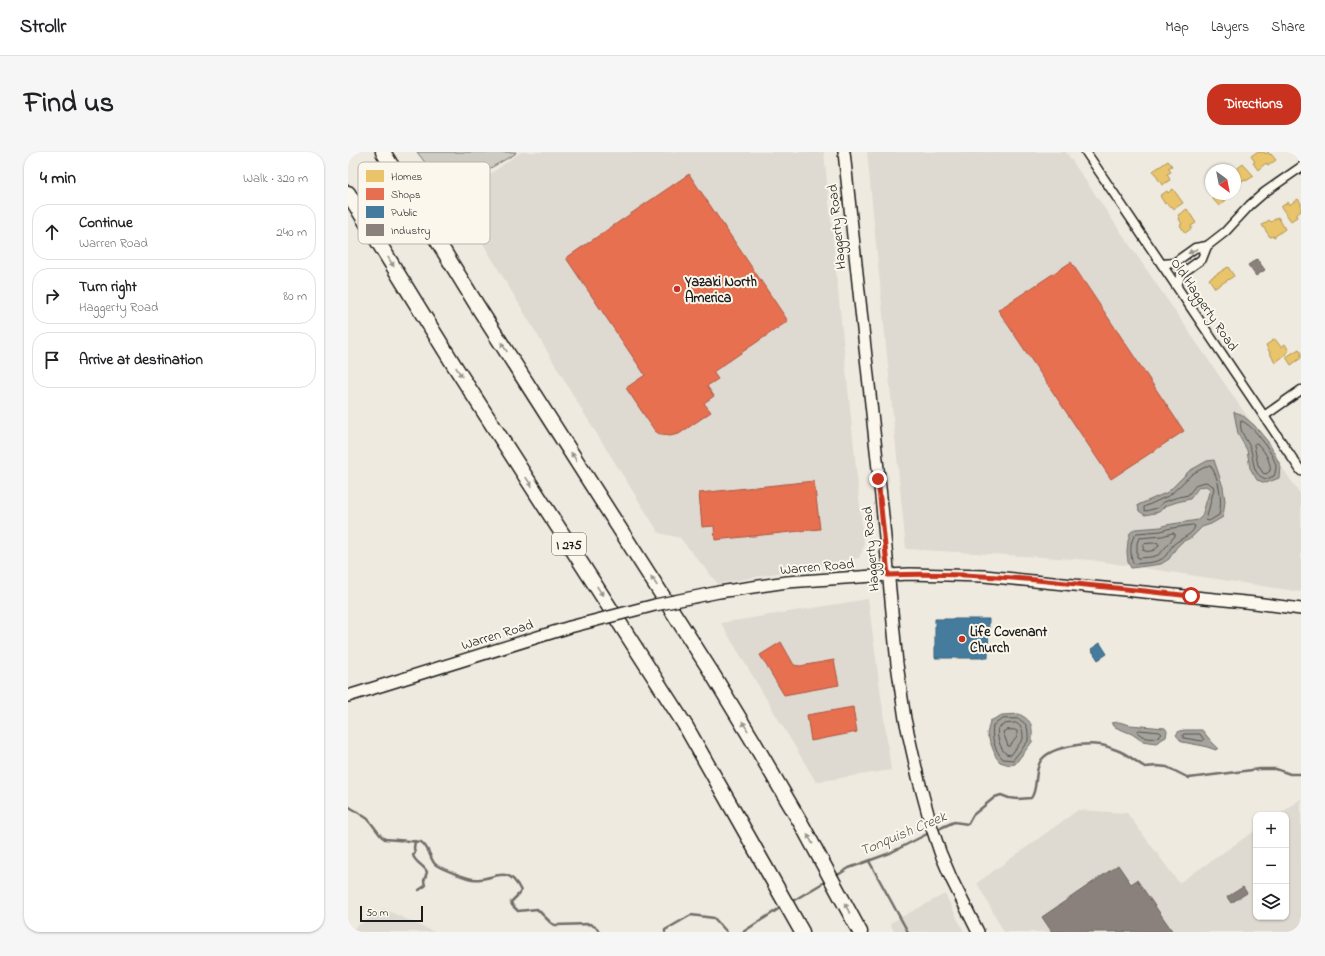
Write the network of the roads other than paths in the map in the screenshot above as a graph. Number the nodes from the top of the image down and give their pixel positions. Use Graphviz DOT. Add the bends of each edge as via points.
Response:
graph roads {
  1 [pos="383,152"];
  2 [pos="844,152"];
  3 [pos="1086,152"];
  4 [pos="389,162"];
  5 [pos="1301,167"];
  6 [pos="348,193"];
  7 [pos="358,209"];
  8 [pos="379,244"];
  9 [pos="439,244"];
  10 [pos="1207,246"];
  11 [pos="1162,264"];
  12 [pos="1177,286"];
  13 [pos="1301,390"];
  14 [pos="1264,416"];
  15 [pos="1301,471"];
  16 [pos="888,575"];
  17 [pos="1301,609"];
  18 [pos="348,696"];
  19 [pos="802,932"];
  20 [pos="860,932"];
  21 [pos="978,932"];
  4 -- 1 [label="highway, one-way"];
  2 -- 16 [label="main road, Haggerty Road"];
  3 -- 11 [label="street, Old Haggerty Road"];
  5 -- 10 [label="street" via="1265,192 1225,232"];
  6 -- 7 [label="highway, I 275, one-way"];
  8 -- 19 [label="highway, I 275, one-way" via="685,725"];
  20 -- 9 [label="highway, one-way" via="753,741 710,670"];
  10 -- 11 [label="street, one-way" via="1195,248 1174,263"];
  10 -- 12 [label="street" via="1202,259 1181,274"];
  11 -- 12 [label="street, Old Haggerty Road"];
  12 -- 14 [label="street, Old Haggerty Road"];
  13 -- 14 [label="street"];
  14 -- 15 [label="street, Old Haggerty Road"];
  16 -- 17 [label="main road, Warren Road" via="998,577 1255,602"];
  16 -- 18 [label="main road, Warren Road, bridge" via="787,582 655,605 570,627"];
  16 -- 21 [label="main road, Haggerty Road" via="905,719 918,777 931,825 950,878"];
}
